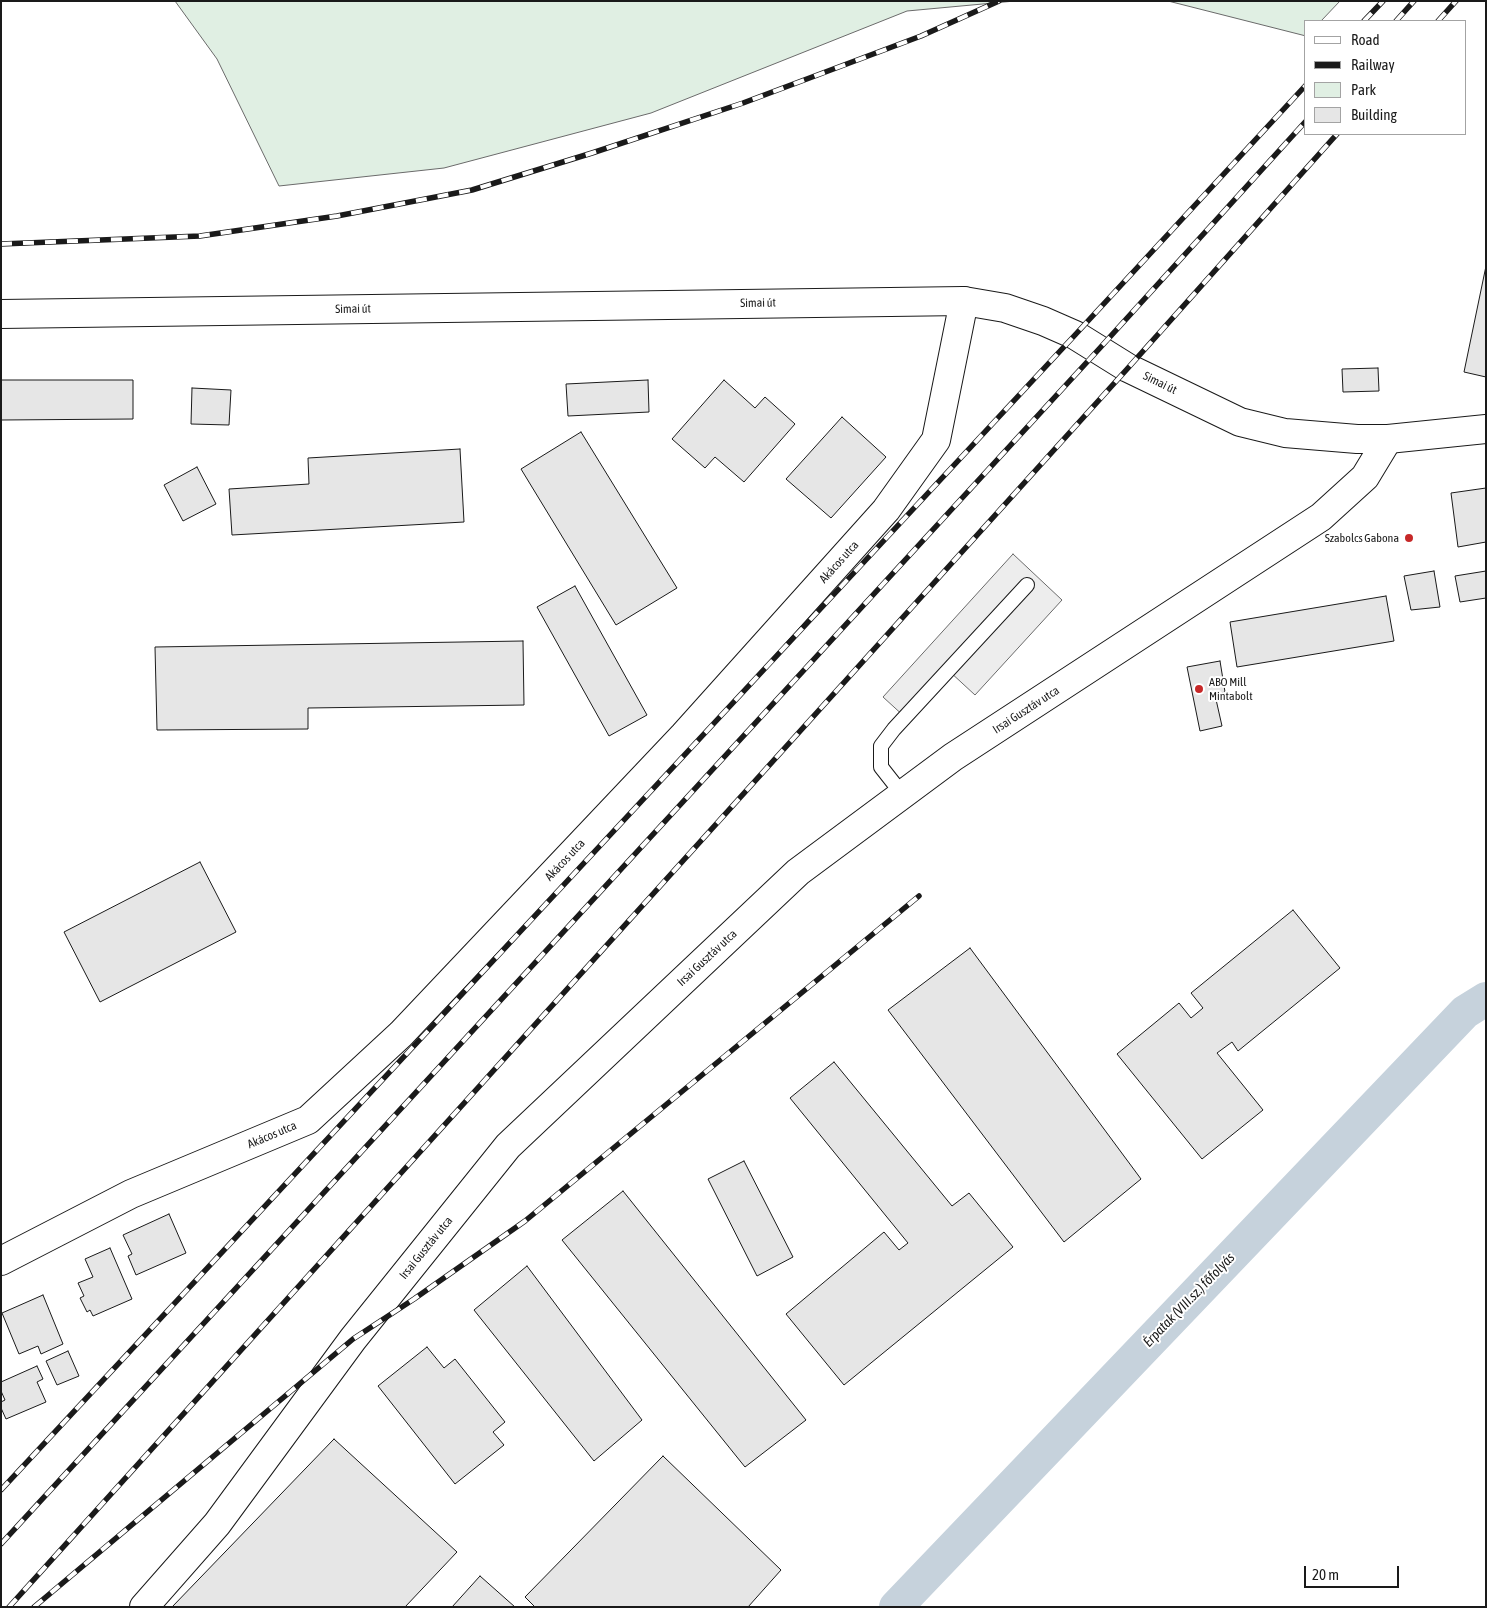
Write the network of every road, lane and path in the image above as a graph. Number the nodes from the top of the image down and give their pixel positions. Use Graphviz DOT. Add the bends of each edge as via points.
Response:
graph roads {
  1 [pos="964,300"];
  2 [pos="1,314"];
  3 [pos="1486,429"];
  4 [pos="1388,439"];
  5 [pos="1027,585"];
  6 [pos="903,794"];
  7 [pos="1,1261"];
  8 [pos="144,1607"];
  1 -- 2 [label="street, Simai út"];
  1 -- 4 [label="street, Simai út" via="1005,308 1076,335 1128,368 1240,422 1285,433"];
  1 -- 7 [label="street, Akácos utca" via="936,440 886,510 684,735 401,1034 308,1120 131,1194"];
  3 -- 4 [label="street, Simai út"];
  4 -- 6 [label="street, Irsai Gusztáv utca" via="1365,477 1321,517 953,757"];
  5 -- 6 [label="lane" via="881,746 881,767"];
  6 -- 8 [label="street, Irsai Gusztáv utca" via="798,872 508,1146 353,1339 217,1524"];
}
